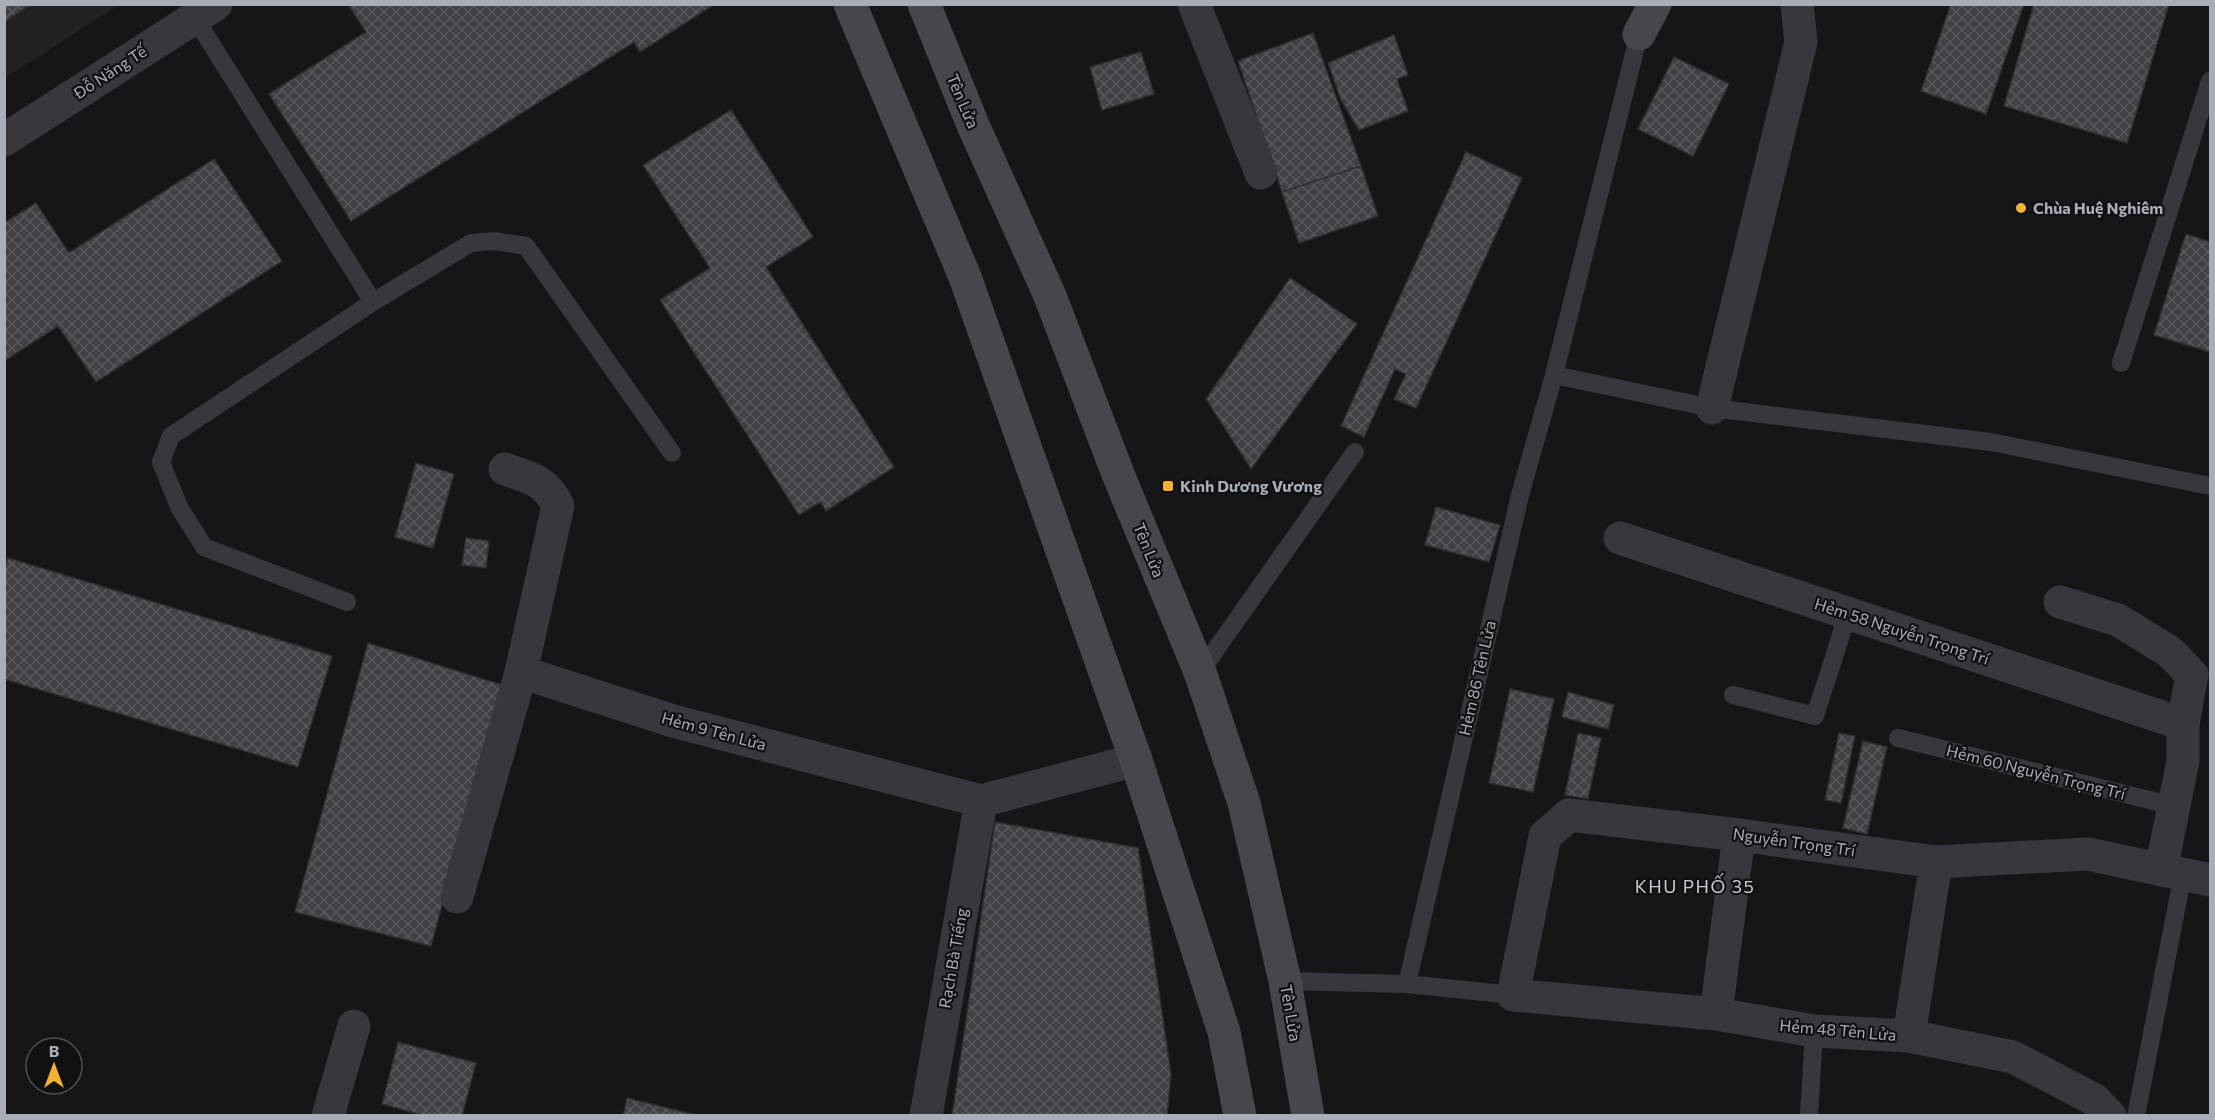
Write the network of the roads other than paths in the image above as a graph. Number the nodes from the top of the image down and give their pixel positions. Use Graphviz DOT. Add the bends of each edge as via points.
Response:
graph roads {
  1 [pos="850,4"];
  2 [pos="924,4"];
  3 [pos="1194,4"];
  4 [pos="1654,4"];
  5 [pos="1797,4"];
  6 [pos="206,11"];
  7 [pos="1639,34"];
  8 [pos="2211,81"];
  9 [pos="4,140"];
  10 [pos="1261,172"];
  11 [pos="373,302"];
  12 [pos="2121,363"];
  13 [pos="1554,375"];
  14 [pos="1712,408"];
  15 [pos="1355,452"];
  16 [pos="672,453"];
  17 [pos="505,469"];
  18 [pos="2211,486"];
  19 [pos="1620,538"];
  20 [pos="347,602"];
  21 [pos="2060,602"];
  22 [pos="1848,613"];
  23 [pos="521,672"];
  24 [pos="1200,672"];
  25 [pos="2201,676"];
  26 [pos="1733,695"];
  27 [pos="2183,724"];
  28 [pos="1898,738"];
  29 [pos="1136,760"];
  30 [pos="981,801"];
  31 [pos="2174,806"];
  32 [pos="1739,835"];
  33 [pos="1936,862"];
  34 [pos="2185,875"];
  35 [pos="457,897"];
  36 [pos="1285,981"];
  37 [pos="1407,984"];
  38 [pos="1513,995"];
  39 [pos="1716,1014"];
  40 [pos="354,1026"];
  41 [pos="1814,1031"];
  42 [pos="1909,1036"];
  43 [pos="328,1116"];
  44 [pos="926,1116"];
  45 [pos="1240,1116"];
  46 [pos="1308,1116"];
  47 [pos="1809,1116"];
  48 [pos="2110,1116"];
  49 [pos="2136,1116"];
  1 -- 29 [label="main road" via="965,277"];
  2 -- 24 [label="main road, Tên Lửa" via="1050,296"];
  3 -- 10 [label="street"];
  4 -- 7 [label="main road"];
  5 -- 14 [label="street" via="1801,42"];
  6 -- 9 [label="street, Đỗ Năng Tế"];
  6 -- 11 [label="lane"];
  7 -- 13 [label="lane, Hẻm 86 Tên Lửa"];
  8 -- 12 [label="lane"];
  11 -- 16 [label="lane" via="471,243 495,241 526,246"];
  11 -- 20 [label="lane" via="171,436 161,462 179,507 204,547"];
  13 -- 14 [label="lane"];
  13 -- 37 [label="lane, Hẻm 86 Tên Lửa" via="1520,495"];
  14 -- 18 [label="lane" via="1991,441"];
  15 -- 24 [label="lane"];
  17 -- 23 [label="street" via="538,481 551,492 558,506"];
  19 -- 22 [label="street, Hẻm 58 Nguyễn Trọng Trí"];
  21 -- 25 [label="street" via="2118,620"];
  22 -- 26 [label="lane" via="1815,716"];
  22 -- 27 [label="street, Hẻm 58 Nguyễn Trọng Trí"];
  23 -- 30 [label="street, Hẻm 9 Tên Lửa" via="673,721"];
  23 -- 35 [label="street"];
  24 -- 36 [label="main road, Tên Lửa" via="1244,803"];
  25 -- 27 [label="street"];
  27 -- 31 [label="street" via="2183,761"];
  28 -- 31 [label="lane, Hẻm 60 Nguyễn Trọng Trí"];
  29 -- 30 [label="street, Hẻm 9 Tên Lửa"];
  29 -- 45 [label="main road" via="1224,1032"];
  30 -- 44 [label="street, Rạch Bà Tiếng"];
  31 -- 34 [label="street"];
  32 -- 33 [label="street, Nguyễn Trọng Trí"];
  32 -- 38 [label="street, Nguyễn Trọng Trí" via="1569,815 1545,836"];
  32 -- 39 [label="street"];
  33 -- 34 [label="street, Nguyễn Trọng Trí" via="2088,854"];
  33 -- 42 [label="street"];
  34 -- 49 [label="lane"];
  36 -- 37 [label="lane"];
  36 -- 46 [label="main road, Tên Lửa"];
  37 -- 38 [label="lane"];
  38 -- 39 [label="street, Hẻm 48 Tên Lửa"];
  39 -- 41 [label="street, Hẻm 48 Tên Lửa"];
  40 -- 43 [label="street"];
  41 -- 42 [label="street, Hẻm 48 Tên Lửa"];
  41 -- 47 [label="lane"];
  42 -- 48 [label="street, Hẻm 48 Tên Lửa" via="2013,1057 2096,1100"];
}
